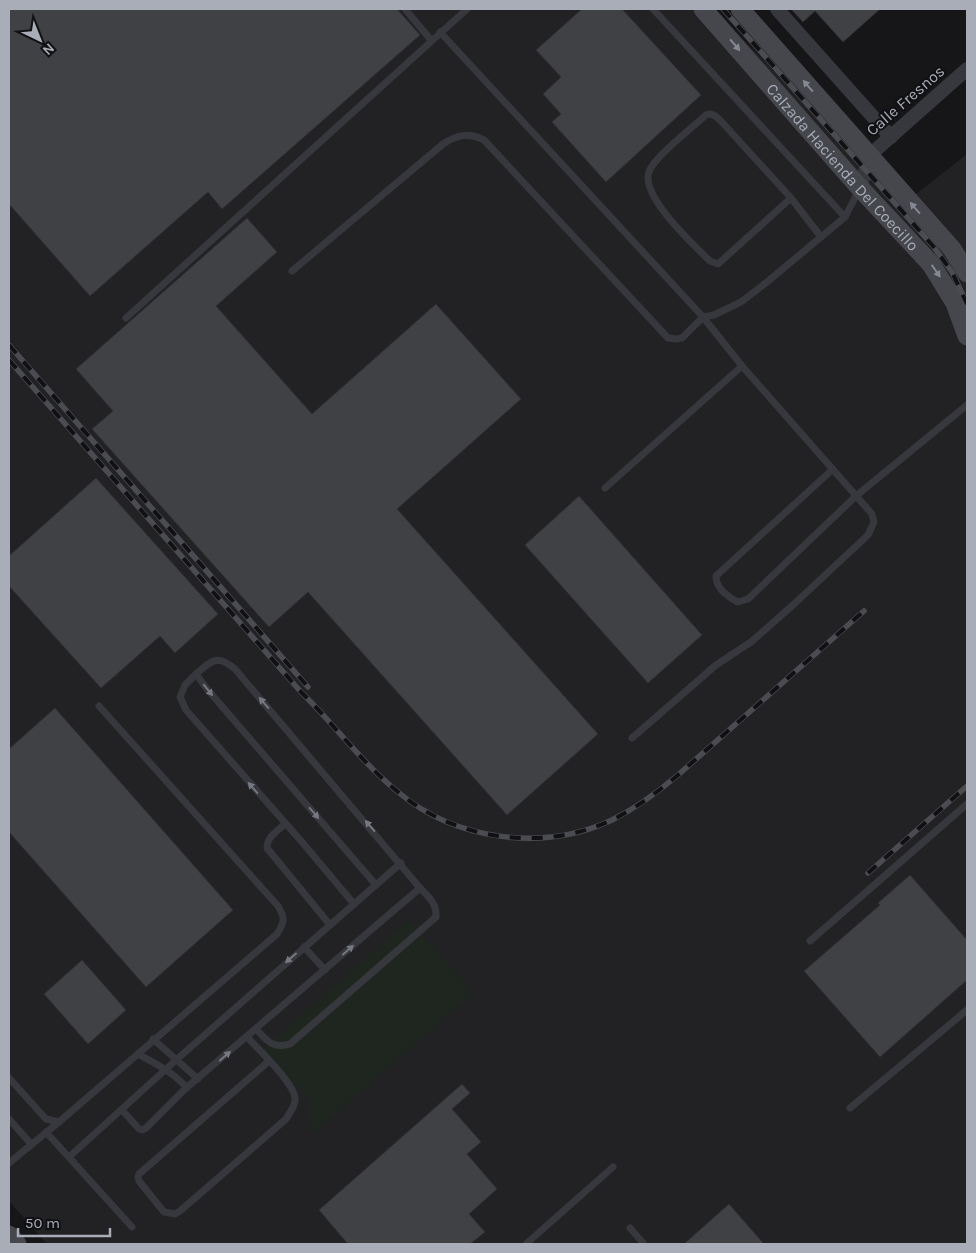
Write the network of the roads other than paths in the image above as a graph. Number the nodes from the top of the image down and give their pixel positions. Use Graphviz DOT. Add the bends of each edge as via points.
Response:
graph roads {
  1 [pos="405,9"];
  2 [pos="467,9"];
  3 [pos="653,9"];
  4 [pos="703,9"];
  5 [pos="740,9"];
  6 [pos="777,9"];
  7 [pos="440,32"];
  8 [pos="431,40"];
  9 [pos="967,70"];
  10 [pos="890,137"];
  11 [pos="870,155"];
  12 [pos="860,188"];
  13 [pos="791,198"];
  14 [pos="845,217"];
  15 [pos="821,238"];
  16 [pos="292,271"];
  17 [pos="967,273"];
  18 [pos="703,317"];
  19 [pos="126,318"];
  20 [pos="967,336"];
  21 [pos="742,366"];
  22 [pos="967,405"];
  23 [pos="833,469"];
  24 [pos="605,488"];
  25 [pos="856,496"];
  26 [pos="196,674"];
  27 [pos="99,706"];
  28 [pos="632,738"];
  29 [pos="967,804"];
  30 [pos="285,824"];
  31 [pos="401,864"];
  32 [pos="376,885"];
  33 [pos="420,888"];
  34 [pos="354,904"];
  35 [pos="330,925"];
  36 [pos="810,941"];
  37 [pos="304,947"];
  38 [pos="325,970"];
  39 [pos="967,1010"];
  40 [pos="256,1029"];
  41 [pos="247,1037"];
  42 [pos="153,1039"];
  43 [pos="138,1054"];
  44 [pos="176,1060"];
  45 [pos="269,1061"];
  46 [pos="166,1069"];
  47 [pos="9,1078"];
  48 [pos="198,1078"];
  49 [pos="187,1088"];
  50 [pos="850,1108"];
  51 [pos="122,1110"];
  52 [pos="9,1120"];
  53 [pos="59,1122"];
  54 [pos="46,1132"];
  55 [pos="31,1144"];
  56 [pos="69,1157"];
  57 [pos="9,1163"];
  58 [pos="613,1167"];
  59 [pos="132,1227"];
  60 [pos="630,1228"];
  61 [pos="9,1235"];
  62 [pos="17,1244"];
  63 [pos="526,1244"];
  64 [pos="644,1244"];
  1 -- 8 [label="lane"];
  2 -- 7 [label="lane"];
  3 -- 14 [label="lane"];
  4 -- 12 [label="main road, Calzada Hacienda Del Coecillo, one-way"];
  11 -- 5 [label="main road, Calzada Hacienda Del Coecillo, one-way"];
  6 -- 10 [label="street"];
  7 -- 8 [label="lane"];
  7 -- 18 [label="lane"];
  8 -- 19 [label="lane"];
  9 -- 10 [label="street, Calle Fresnos"];
  10 -- 11 [label="street, Calle Fresnos"];
  11 -- 12 [label="street, Calle Fresnos"];
  17 -- 11 [label="main road, Calzada Hacienda Del Coecillo, one-way" via="952,249"];
  12 -- 14 [label="lane"];
  12 -- 20 [label="main road, Calzada Hacienda Del Coecillo, one-way" via="931,264 955,303"];
  13 -- 13 [label="lane" via="720,120 709,114 648,172 650,190 655,199 674,224 715,264"];
  13 -- 15 [label="lane"];
  14 -- 15 [label="lane"];
  15 -- 18 [label="lane" via="741,302"];
  16 -- 18 [label="lane" via="443,144 456,136 468,135 484,140 668,338 682,338"];
  18 -- 21 [label="lane"];
  21 -- 23 [label="lane"];
  21 -- 24 [label="lane"];
  22 -- 25 [label="lane"];
  23 -- 25 [label="lane"];
  23 -- 25 [label="lane" via="719,572 715,580 720,588 738,602 748,599"];
  25 -- 28 [label="lane" via="872,514 874,522 868,535 751,642 716,665"];
  30 -- 26 [label="lane, one-way" via="183,706 182,690"];
  31 -- 26 [label="lane, one-way" via="235,669 225,661 215,660"];
  26 -- 32 [label="lane, one-way"];
  27 -- 42 [label="lane" via="278,906 284,917 277,934"];
  29 -- 36 [label="lane"];
  30 -- 34 [label="lane"];
  30 -- 35 [label="lane" via="271,836 266,848"];
  31 -- 32 [label="lane"];
  31 -- 33 [label="lane"];
  32 -- 34 [label="lane"];
  38 -- 33 [label="lane, one-way"];
  33 -- 40 [label="lane" via="432,900 436,917 290,1044 277,1046"];
  34 -- 35 [label="lane"];
  35 -- 37 [label="lane"];
  37 -- 38 [label="lane"];
  37 -- 44 [label="lane, one-way"];
  38 -- 40 [label="lane"];
  39 -- 50 [label="lane"];
  40 -- 41 [label="lane"];
  41 -- 45 [label="lane"];
  48 -- 41 [label="lane, one-way"];
  42 -- 43 [label="lane"];
  42 -- 44 [label="lane"];
  43 -- 46 [label="lane"];
  43 -- 53 [label="lane"];
  44 -- 46 [label="lane"];
  44 -- 48 [label="lane"];
  45 -- 45 [label="lane" via="139,1174 139,1182 164,1212 174,1214 180,1211 286,1119 295,1098 288,1082"];
  46 -- 49 [label="lane"];
  46 -- 51 [label="lane"];
  47 -- 53 [label="lane" via="46,1119"];
  48 -- 49 [label="lane"];
  49 -- 51 [label="lane" via="143,1130"];
  51 -- 56 [label="lane"];
  52 -- 55 [label="lane"];
  53 -- 54 [label="lane"];
  54 -- 55 [label="lane"];
  54 -- 56 [label="lane"];
  55 -- 57 [label="lane"];
  56 -- 59 [label="lane"];
  58 -- 63 [label="lane"];
  60 -- 64 [label="lane"];
  61 -- 62 [label="main road"];
}
